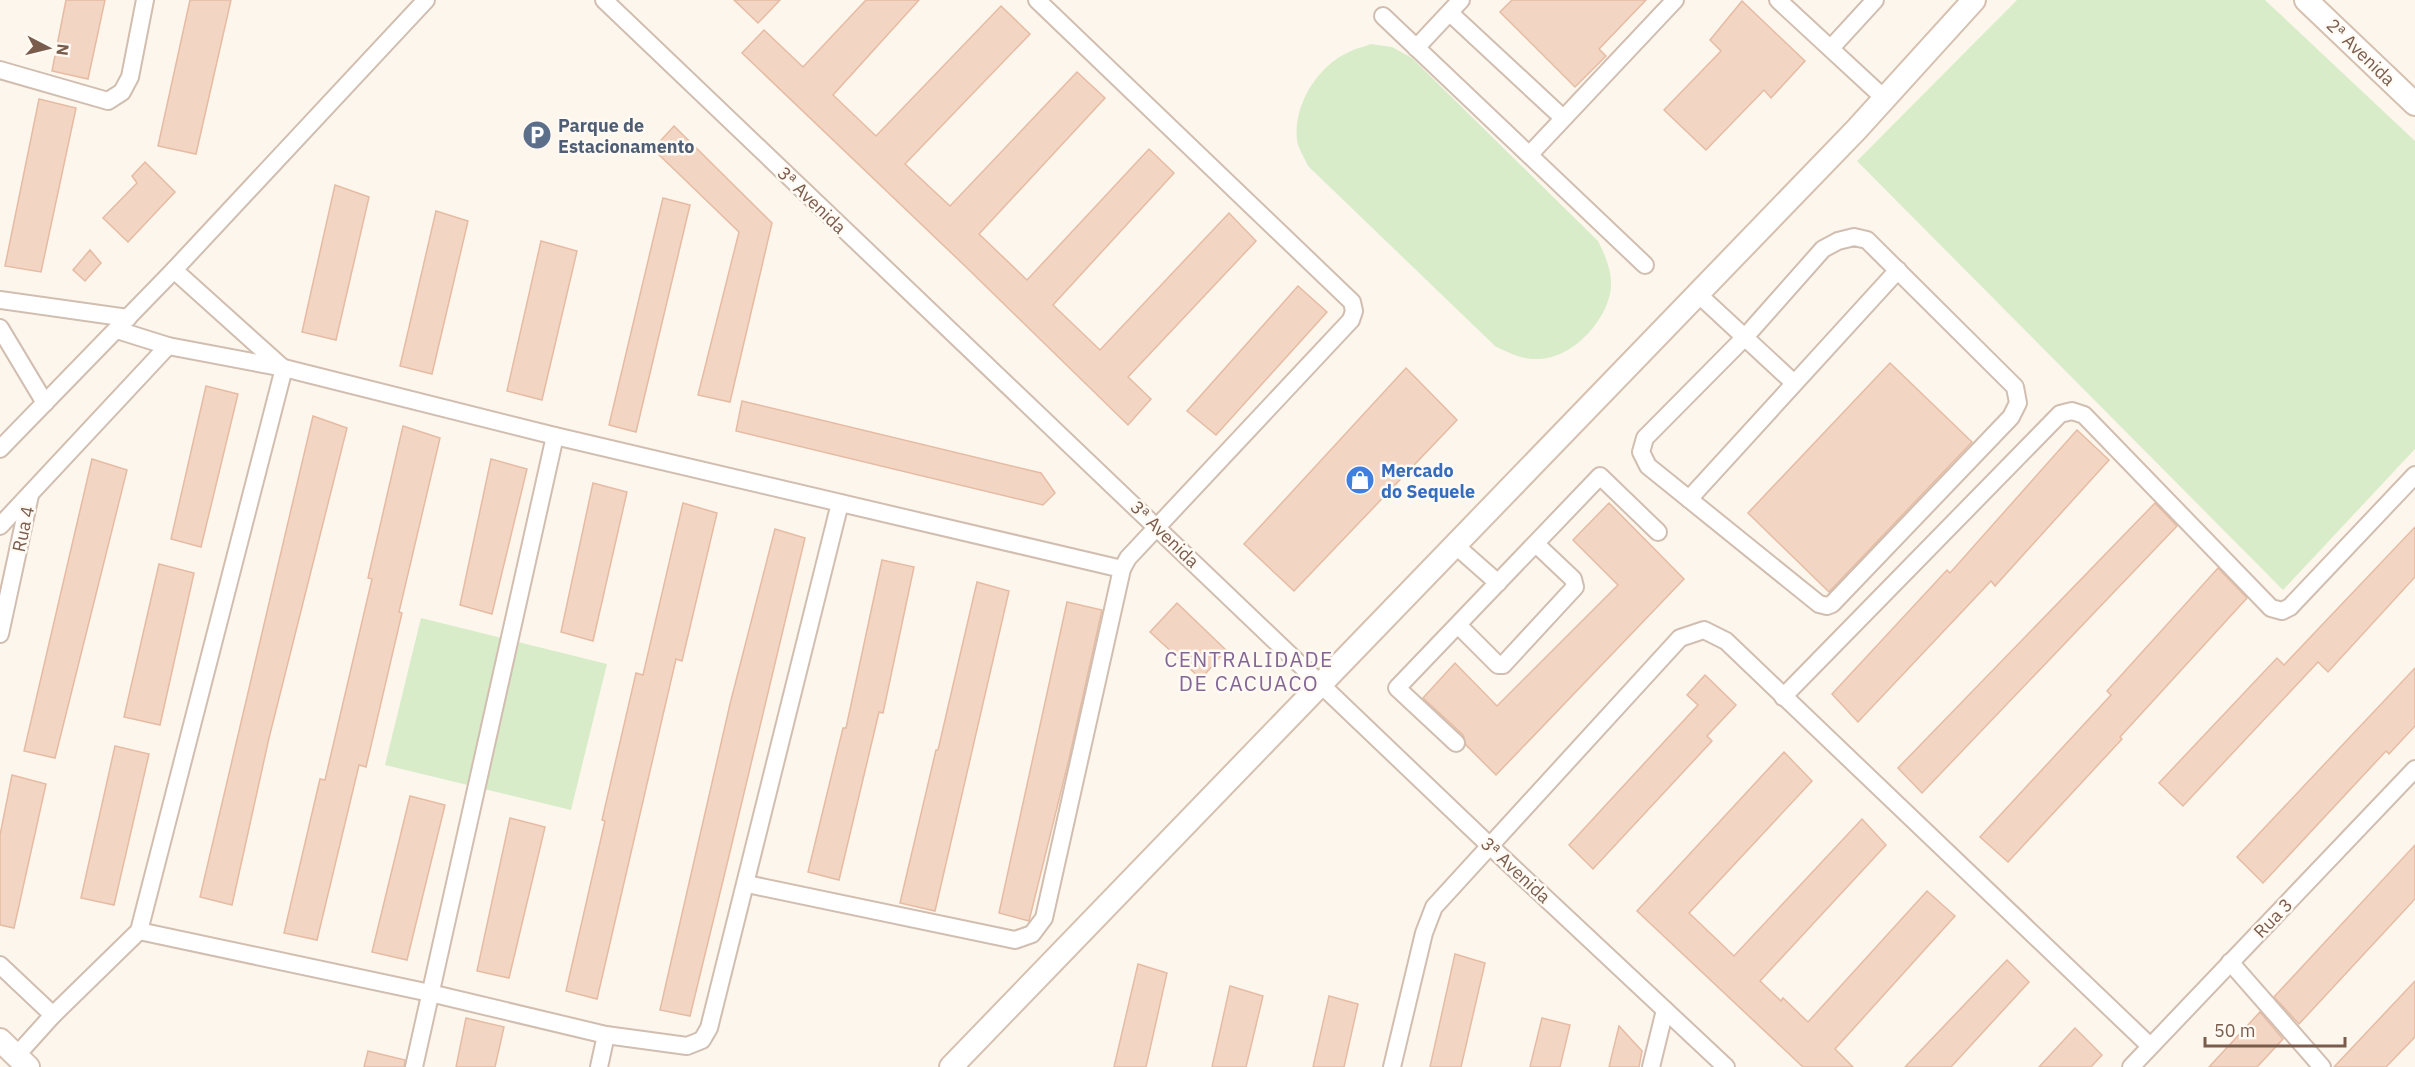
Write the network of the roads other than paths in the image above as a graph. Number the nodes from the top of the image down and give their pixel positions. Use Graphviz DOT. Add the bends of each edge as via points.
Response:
graph roads {
  1 [pos="145,0"];
  2 [pos="426,0"];
  3 [pos="604,0"];
  4 [pos="1037,0"];
  5 [pos="1461,0"];
  6 [pos="1675,0"];
  7 [pos="1778,0"];
  8 [pos="1875,0"];
  9 [pos="1974,0"];
  10 [pos="2306,0"];
  11 [pos="1449,13"];
  12 [pos="1383,16"];
  13 [pos="1416,48"];
  14 [pos="1831,48"];
  15 [pos="0,70"];
  16 [pos="1885,99"];
  17 [pos="2415,104"];
  18 [pos="1563,118"];
  19 [pos="1530,154"];
  20 [pos="1645,265"];
  21 [pos="174,270"];
  22 [pos="1898,270"];
  23 [pos="1698,294"];
  24 [pos="0,300"];
  25 [pos="123,324"];
  26 [pos="0,328"];
  27 [pos="1746,336"];
  28 [pos="168,346"];
  29 [pos="284,368"];
  30 [pos="1794,383"];
  31 [pos="45,403"];
  32 [pos="555,436"];
  33 [pos="0,449"];
  34 [pos="2415,475"];
  35 [pos="30,494"];
  36 [pos="1689,499"];
  37 [pos="840,503"];
  38 [pos="0,526"];
  39 [pos="1157,526"];
  40 [pos="1658,532"];
  41 [pos="1536,544"];
  42 [pos="1455,545"];
  43 [pos="1122,569"];
  44 [pos="1498,583"];
  45 [pos="1458,625"];
  46 [pos="0,634"];
  47 [pos="1320,684"];
  48 [pos="1783,697"];
  49 [pos="1456,742"];
  50 [pos="2415,769"];
  51 [pos="1490,846"];
  52 [pos="747,884"];
  53 [pos="139,931"];
  54 [pos="2230,962"];
  55 [pos="0,965"];
  56 [pos="430,993"];
  57 [pos="1665,1010"];
  58 [pos="53,1015"];
  59 [pos="606,1035"];
  60 [pos="0,1040"];
  61 [pos="2150,1046"];
  62 [pos="22,1061"];
  63 [pos="414,1067"];
  64 [pos="599,1067"];
  65 [pos="951,1067"];
  66 [pos="1392,1067"];
  67 [pos="1651,1067"];
  68 [pos="1726,1067"];
  69 [pos="2131,1067"];
  70 [pos="2322,1067"];
  1 -- 15 [label="street" via="130,77 122,92 108,101"];
  2 -- 21 [label="street"];
  3 -- 39 [label="street, 3ª Avenida"];
  4 -- 39 [label="street" via="1352,302 1352,320"];
  5 -- 11 [label="street"];
  6 -- 18 [label="street"];
  7 -- 14 [label="street"];
  8 -- 14 [label="street"];
  9 -- 16 [label="street"];
  10 -- 17 [label="street, 2ª Avenida"];
  11 -- 13 [label="street"];
  11 -- 18 [label="street"];
  12 -- 13 [label="street"];
  13 -- 19 [label="street"];
  14 -- 16 [label="street"];
  16 -- 23 [label="street"];
  18 -- 19 [label="street"];
  19 -- 20 [label="street"];
  21 -- 25 [label="street"];
  21 -- 29 [label="street"];
  22 -- 27 [label="street" via="1868,240 1854,237 1838,241 1823,249"];
  22 -- 30 [label="street"];
  22 -- 36 [label="street" via="2015,387 2018,403 2012,417 1827,606 1819,604"];
  23 -- 27 [label="street"];
  23 -- 42 [label="street"];
  24 -- 25 [label="street"];
  25 -- 28 [label="street"];
  25 -- 31 [label="street"];
  26 -- 31 [label="street"];
  27 -- 30 [label="street"];
  27 -- 36 [label="street" via="1645,438 1641,452 1648,466"];
  28 -- 29 [label="street"];
  28 -- 35 [label="street"];
  29 -- 32 [label="street"];
  29 -- 53 [label="street"];
  30 -- 36 [label="street"];
  31 -- 33 [label="street"];
  32 -- 37 [label="street"];
  32 -- 56 [label="street"];
  34 -- 48 [label="street" via="2282,611 2271,608 2084,415 2072,411 2060,414"];
  35 -- 38 [label="street"];
  35 -- 46 [label="street, Rua 4"];
  37 -- 43 [label="street"];
  37 -- 52 [label="street"];
  39 -- 43 [label="street"];
  39 -- 47 [label="street, 3ª Avenida"];
  40 -- 41 [label="street" via="1600,476"];
  41 -- 44 [label="street"];
  41 -- 45 [label="street" via="1573,579 1575,587 1503,665 1498,665"];
  42 -- 44 [label="street"];
  42 -- 47 [label="street"];
  43 -- 52 [label="street" via="1044,918 1032,934 1015,940"];
  44 -- 45 [label="street"];
  45 -- 49 [label="street" via="1397,688"];
  47 -- 51 [label="street, 3ª Avenida"];
  47 -- 65 [label="street"];
  48 -- 51 [label="street" via="1726,641 1704,630 1680,638"];
  48 -- 61 [label="street"];
  50 -- 54 [label="street, Rua 3"];
  51 -- 57 [label="street, 3ª Avenida"];
  51 -- 66 [label="street" via="1434,907 1424,933"];
  52 -- 59 [label="street" via="709,1028 702,1040 687,1046"];
  53 -- 56 [label="street"];
  53 -- 58 [label="street"];
  54 -- 61 [label="street, Rua 3"];
  54 -- 70 [label="street"];
  55 -- 58 [label="street"];
  56 -- 59 [label="street"];
  56 -- 63 [label="street"];
  57 -- 67 [label="street"];
  57 -- 68 [label="street, 3ª Avenida"];
  58 -- 62 [label="street"];
  59 -- 64 [label="street"];
  60 -- 62 [label="street"];
  61 -- 69 [label="street, Rua 3"];
}
